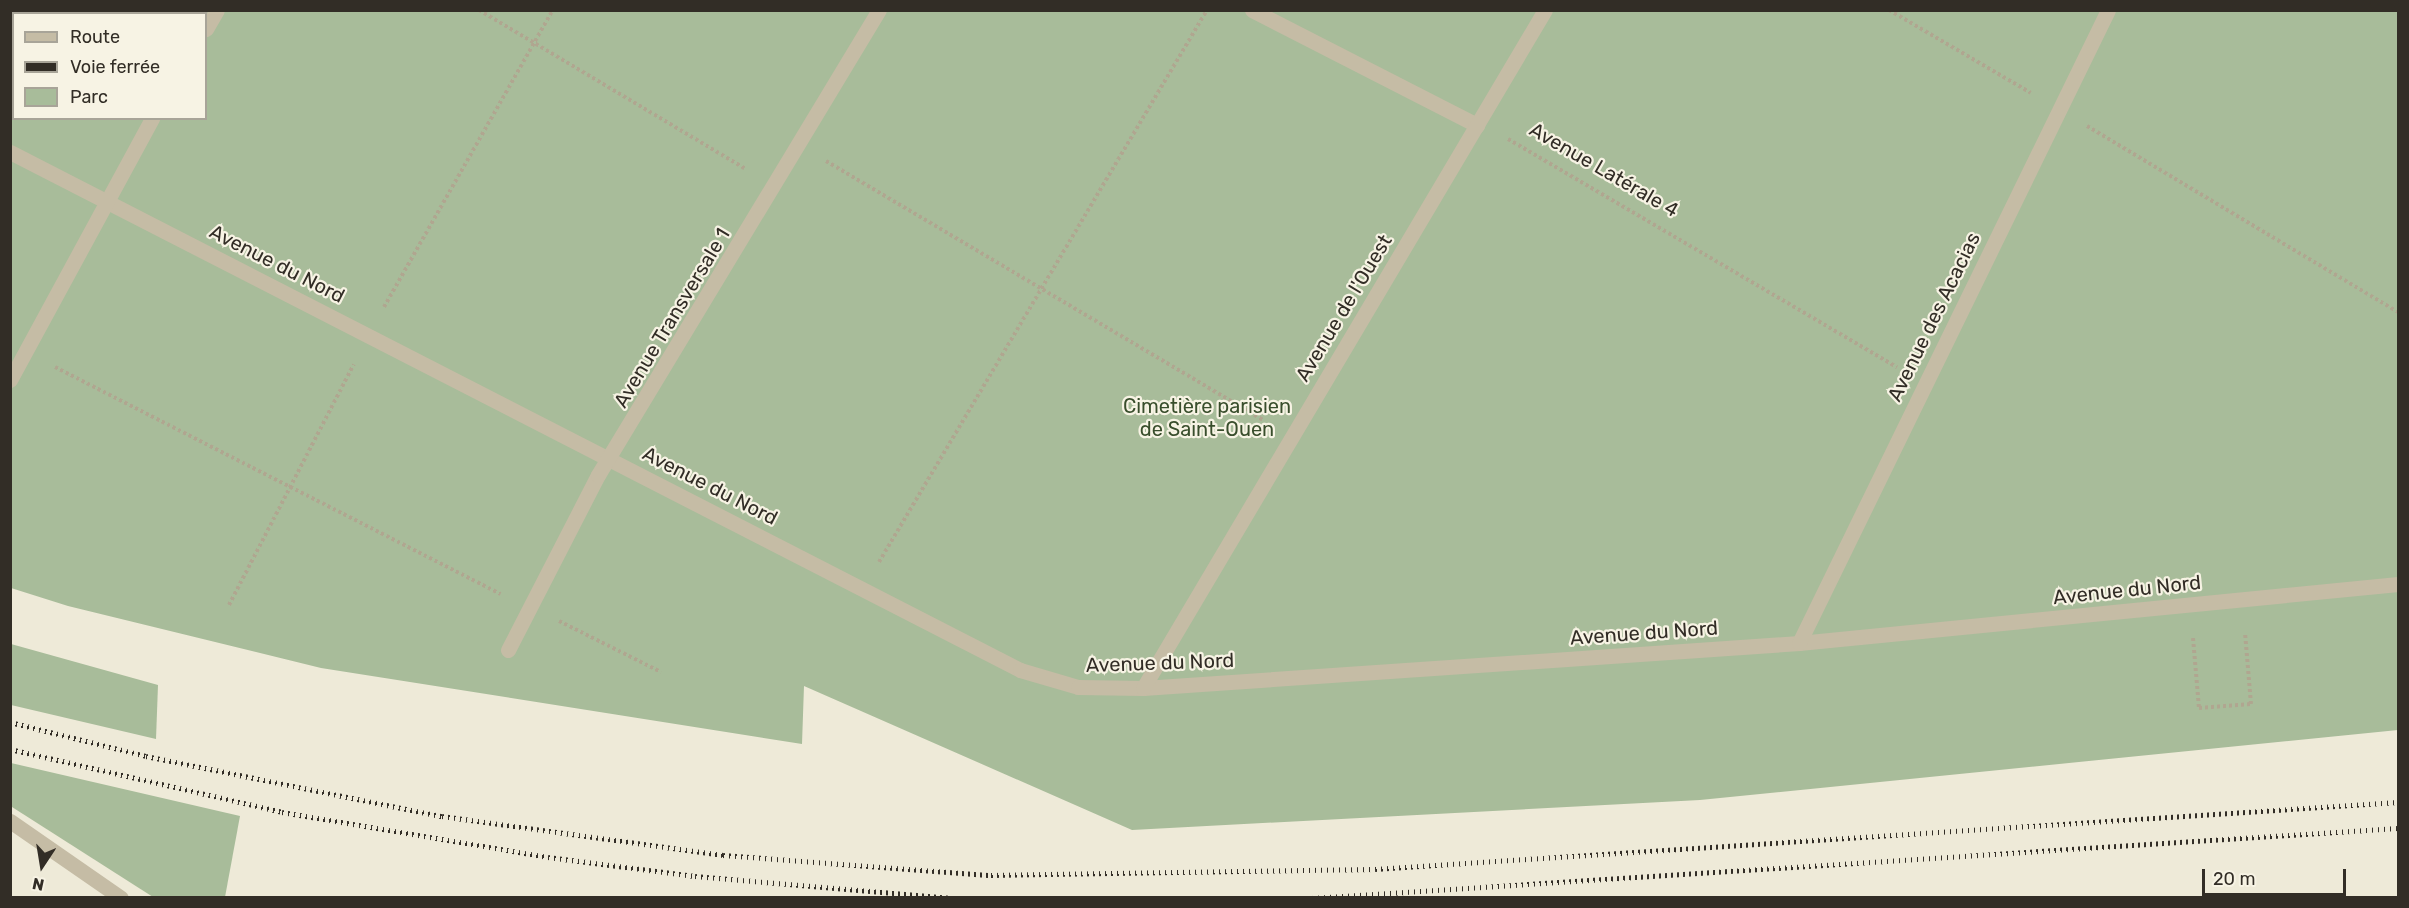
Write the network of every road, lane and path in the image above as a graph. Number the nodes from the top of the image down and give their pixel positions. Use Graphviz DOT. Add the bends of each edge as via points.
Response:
graph roads {
  1 [pos="217,10"];
  2 [pos="479,10"];
  3 [pos="553,10"];
  4 [pos="879,10"];
  5 [pos="1207,10"];
  6 [pos="1252,10"];
  7 [pos="1545,10"];
  8 [pos="1889,10"];
  9 [pos="2108,10"];
  10 [pos="207,27"];
  11 [pos="534,43"];
  12 [pos="2059,109"];
  13 [pos="151,120"];
  14 [pos="1477,125"];
  15 [pos="799,145"];
  16 [pos="10,152"];
  17 [pos="775,186"];
  18 [pos="104,199"];
  19 [pos="1042,289"];
  20 [pos="2398,312"];
  21 [pos="25,352"];
  22 [pos="10,380"];
  23 [pos="1925,383"];
  24 [pos="1292,437"];
  25 [pos="610,458"];
  26 [pos="2398,584"];
  27 [pos="863,589"];
  28 [pos="2242,599"];
  29 [pos="2190,604"];
  30 [pos="529,609"];
  31 [pos="1799,644"];
  32 [pos="508,650"];
  33 [pos="661,672"];
  34 [pos="1143,688"];
  35 [pos="10,821"];
  36 [pos="121,897"];
  1 -- 10 [label="lane"];
  2 -- 11 [label="path"];
  3 -- 11 [label="path"];
  4 -- 15 [label="lane, Avenue Transversale 1"];
  5 -- 19 [label="path"];
  6 -- 14 [label="lane"];
  7 -- 14 [label="lane, Avenue de l'Ouest"];
  8 -- 12 [label="path"];
  9 -- 12 [label="lane, Avenue des Acacias"];
  11 -- 17 [label="path"];
  12 -- 20 [label="path"];
  12 -- 23 [label="lane, Avenue des Acacias"];
  13 -- 18 [label="lane"];
  14 -- 23 [label="path, Avenue Latérale 4"];
  14 -- 24 [label="lane, Avenue de l'Ouest"];
  15 -- 17 [label="lane, Avenue Transversale 1"];
  15 -- 19 [label="path"];
  16 -- 18 [label="lane, Avenue du Nord"];
  17 -- 25 [label="lane, Avenue Transversale 1"];
  18 -- 21 [label="lane"];
  18 -- 25 [label="lane, Avenue du Nord"];
  19 -- 24 [label="path"];
  19 -- 27 [label="path"];
  21 -- 22 [label="lane"];
  21 -- 30 [label="path"];
  23 -- 31 [label="lane, Avenue des Acacias"];
  24 -- 34 [label="lane, Avenue de l'Ouest"];
  25 -- 27 [label="lane, Avenue du Nord"];
  25 -- 30 [label="lane, Avenue Transversale 1"];
  26 -- 28 [label="lane, Avenue du Nord"];
  27 -- 34 [label="lane, Avenue du Nord" via="1047,682"];
  28 -- 29 [label="lane, Avenue du Nord"];
  28 -- 29 [label="path" via="2251,704 2199,708"];
  29 -- 31 [label="lane, Avenue du Nord"];
  30 -- 32 [label="lane, Avenue Transversale 1"];
  30 -- 33 [label="path"];
  31 -- 34 [label="lane, Avenue du Nord"];
  35 -- 36 [label="lane"];
}
